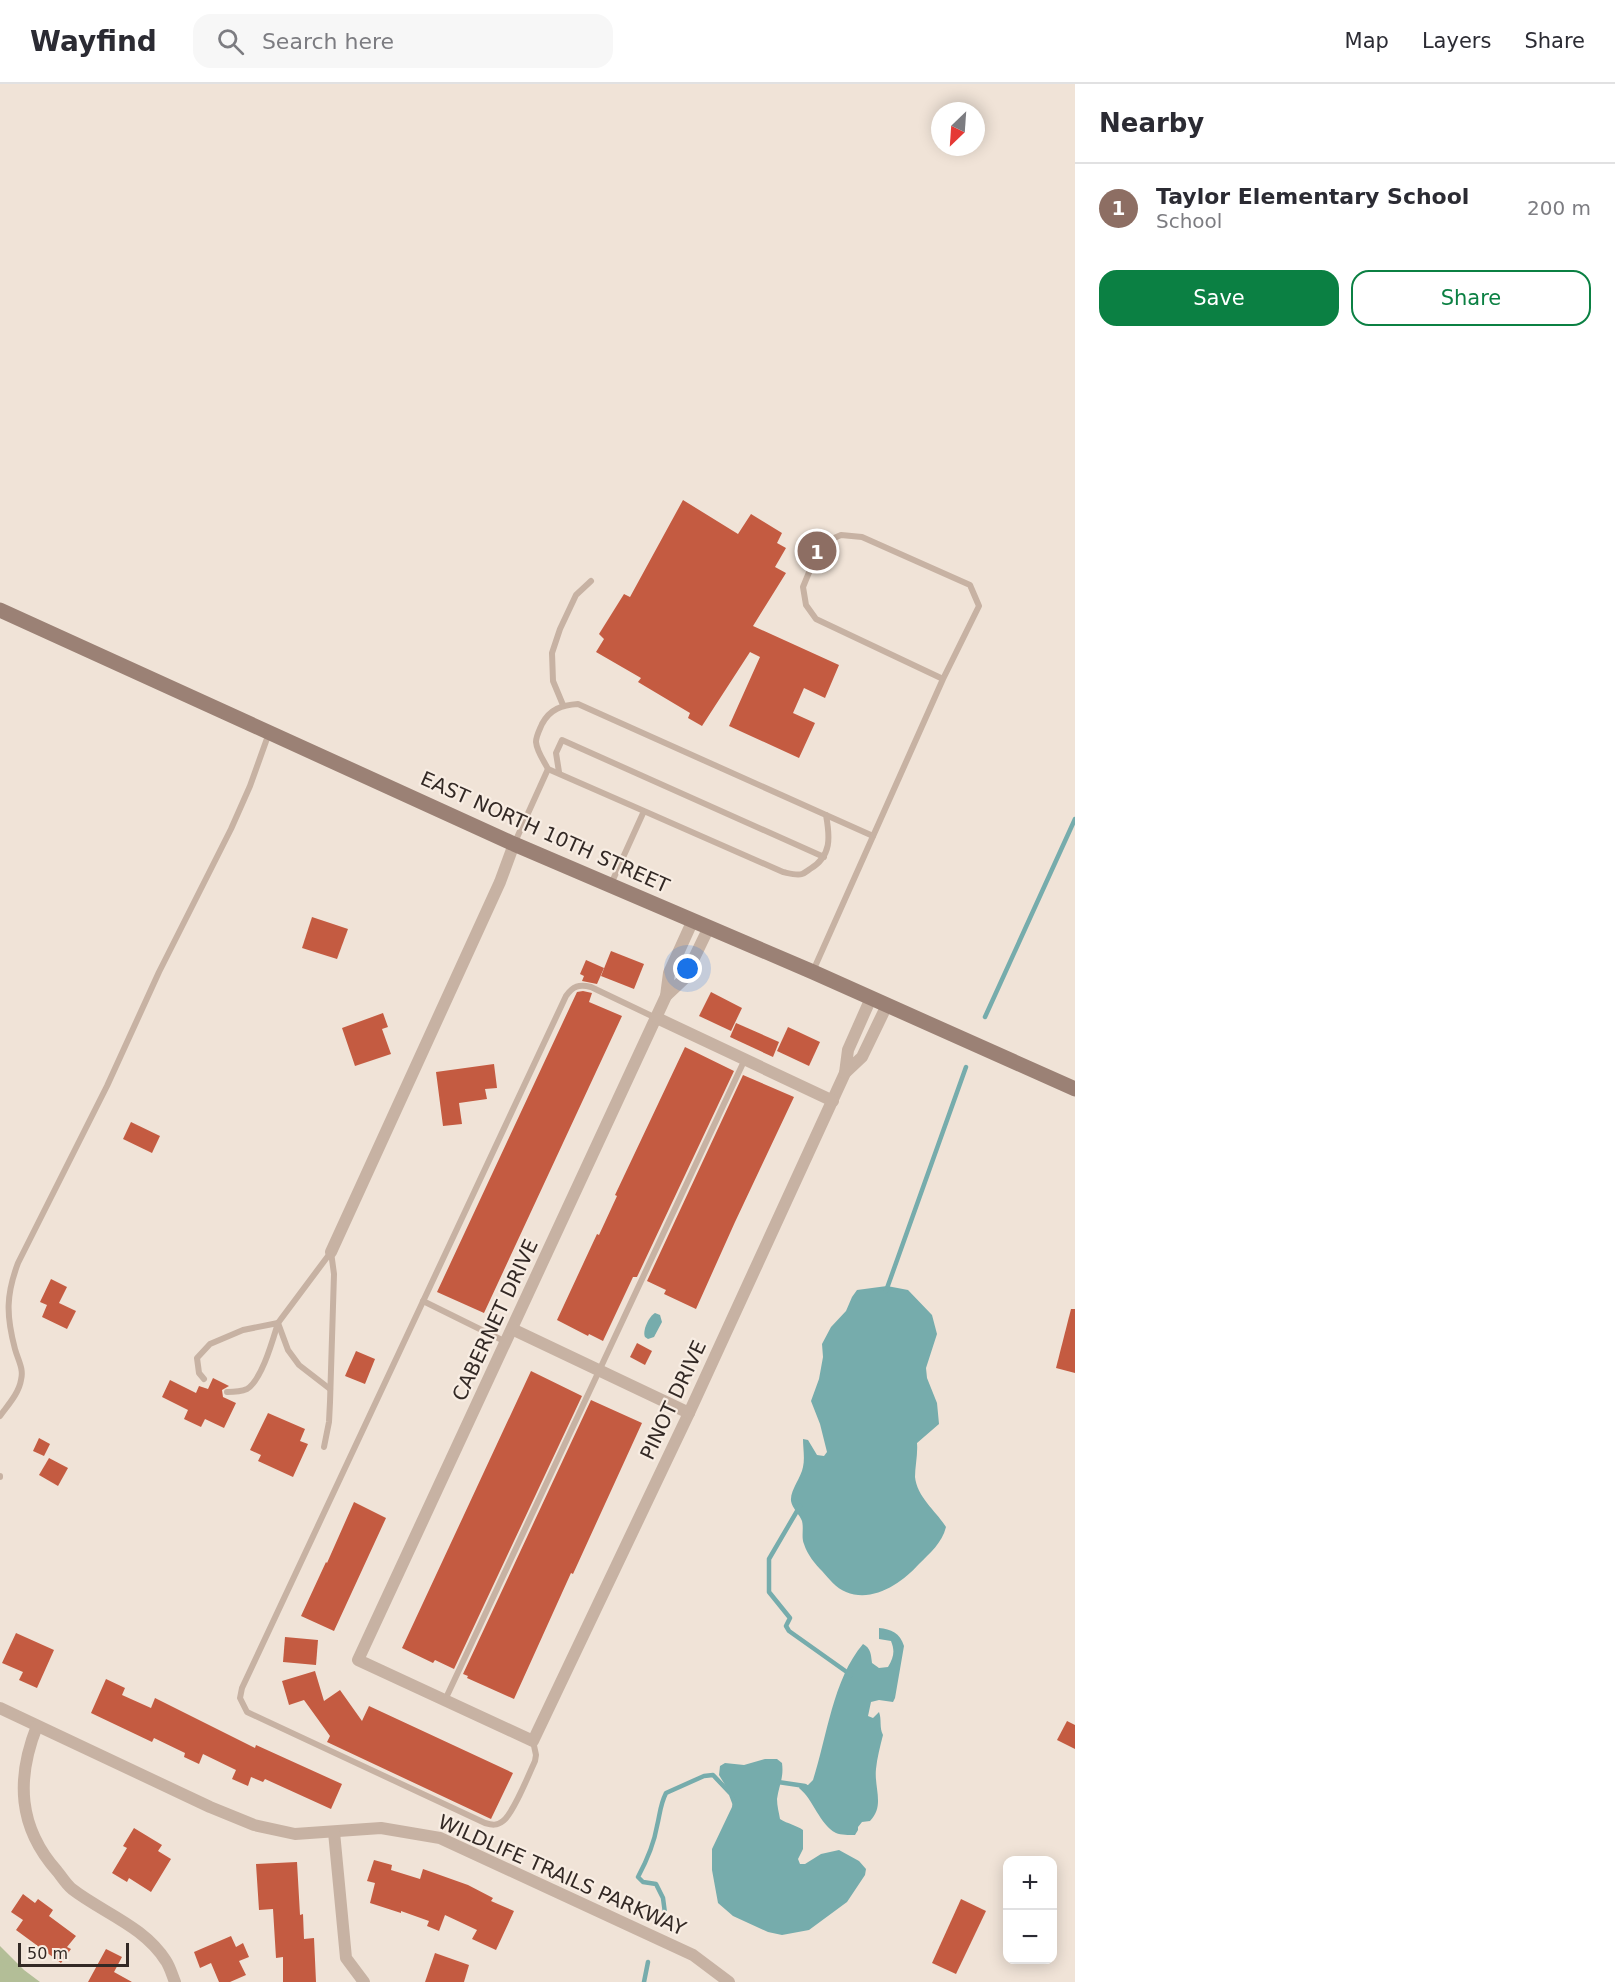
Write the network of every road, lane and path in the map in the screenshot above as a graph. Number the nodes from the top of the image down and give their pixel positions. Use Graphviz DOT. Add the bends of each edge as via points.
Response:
graph roads {
  1 [pos="591,581"];
  2 [pos="0,610"];
  3 [pos="943,679"];
  4 [pos="563,705"];
  5 [pos="270,733"];
  6 [pos="548,769"];
  7 [pos="559,772"];
  8 [pos="644,811"];
  9 [pos="826,815"];
  10 [pos="873,836"];
  11 [pos="514,844"];
  12 [pos="824,858"];
  13 [pos="610,885"];
  14 [pos="693,920"];
  15 [pos="710,927"];
  16 [pos="813,972"];
  17 [pos="666,996"];
  18 [pos="872,998"];
  19 [pos="886,1005"];
  20 [pos="657,1018"];
  21 [pos="745,1059"];
  22 [pos="845,1073"];
  23 [pos="1075,1089"];
  24 [pos="833,1101"];
  25 [pos="331,1252"];
  26 [pos="423,1302"];
  27 [pos="278,1323"];
  28 [pos="512,1329"];
  29 [pos="506,1342"];
  30 [pos="600,1371"];
  31 [pos="204,1379"];
  32 [pos="330,1389"];
  33 [pos="227,1392"];
  34 [pos="688,1413"];
  35 [pos="0,1416"];
  36 [pos="324,1447"];
  37 [pos="445,1700"];
  38 [pos="0,1708"];
  39 [pos="37,1726"];
  40 [pos="533,1741"];
  41 [pos="334,1832"];
  42 [pos="175,1982"];
  43 [pos="364,1982"];
  44 [pos="729,1982"];
  1 -- 4 [label="lane" via="576,595 552,653 553,681"];
  2 -- 5 [label="main road, EAST NORTH 10TH STREET"];
  3 -- 3 [label="lane" via="979,606 970,585 862,537 841,535 825,542 803,587 806,605 816,619"];
  3 -- 10 [label="lane"];
  4 -- 6 [label="lane" via="547,714 536,742"];
  4 -- 9 [label="lane" via="578,704"];
  5 -- 11 [label="main road, EAST NORTH 10TH STREET"];
  5 -- 35 [label="lane" via="231,829 18,1263 8,1304 21,1382"];
  6 -- 7 [label="lane"];
  6 -- 11 [label="lane"];
  7 -- 8 [label="lane"];
  7 -- 12 [label="lane" via="556,753 562,740"];
  8 -- 12 [label="lane" via="783,872 801,875"];
  8 -- 13 [label="lane"];
  9 -- 10 [label="lane"];
  9 -- 12 [label="lane" via="829,846"];
  10 -- 16 [label="lane"];
  11 -- 13 [label="main road, EAST NORTH 10TH STREET"];
  11 -- 25 [label="street"];
  13 -- 14 [label="main road, EAST NORTH 10TH STREET"];
  14 -- 15 [label="main road, EAST NORTH 10TH STREET"];
  14 -- 17 [label="street, CABERNET DRIVE" via="669,973"];
  15 -- 16 [label="main road, EAST NORTH 10TH STREET"];
  15 -- 17 [label="street, CABERNET DRIVE" via="684,979"];
  16 -- 18 [label="main road, EAST NORTH 10TH STREET"];
  17 -- 20 [label="street, CABERNET DRIVE"];
  18 -- 19 [label="main road, EAST NORTH 10TH STREET"];
  18 -- 22 [label="street, PINOT DRIVE" via="848,1050"];
  19 -- 22 [label="street, PINOT DRIVE" via="862,1057"];
  19 -- 23 [label="main road, EAST NORTH 10TH STREET"];
  20 -- 21 [label="street"];
  20 -- 26 [label="lane" via="591,987 581,984 572,988"];
  20 -- 28 [label="street, CABERNET DRIVE"];
  21 -- 24 [label="street"];
  21 -- 30 [label="lane"];
  22 -- 24 [label="street, PINOT DRIVE"];
  24 -- 34 [label="street, PINOT DRIVE"];
  25 -- 27 [label="lane"];
  25 -- 32 [label="lane" via="334,1274"];
  26 -- 29 [label="lane"];
  26 -- 40 [label="lane" via="240,1698 247,1712 485,1824 505,1821 535,1761"];
  27 -- 31 [label="lane" via="243,1330 210,1344 197,1358"];
  27 -- 32 [label="lane" via="288,1350"];
  27 -- 33 [label="lane" via="266,1362 249,1388"];
  28 -- 29 [label="street, CABERNET DRIVE"];
  28 -- 30 [label="street"];
  29 -- 37 [label="street, CABERNET DRIVE" via="360,1654 373,1666"];
  30 -- 34 [label="street"];
  30 -- 37 [label="lane"];
  32 -- 36 [label="lane"];
  34 -- 40 [label="street, PINOT DRIVE"];
  37 -- 40 [label="street"];
  38 -- 39 [label="street, WILDLIFE TRAILS PARKWAY"];
  39 -- 41 [label="street, WILDLIFE TRAILS PARKWAY" via="254,1825 295,1834"];
  39 -- 42 [label="street" via="27,1750 23,1781 32,1835 46,1860 71,1888 143,1935 166,1961"];
  41 -- 43 [label="street" via="346,1958"];
  41 -- 44 [label="street, WILDLIFE TRAILS PARKWAY" via="381,1828 440,1838 693,1954"];
}
